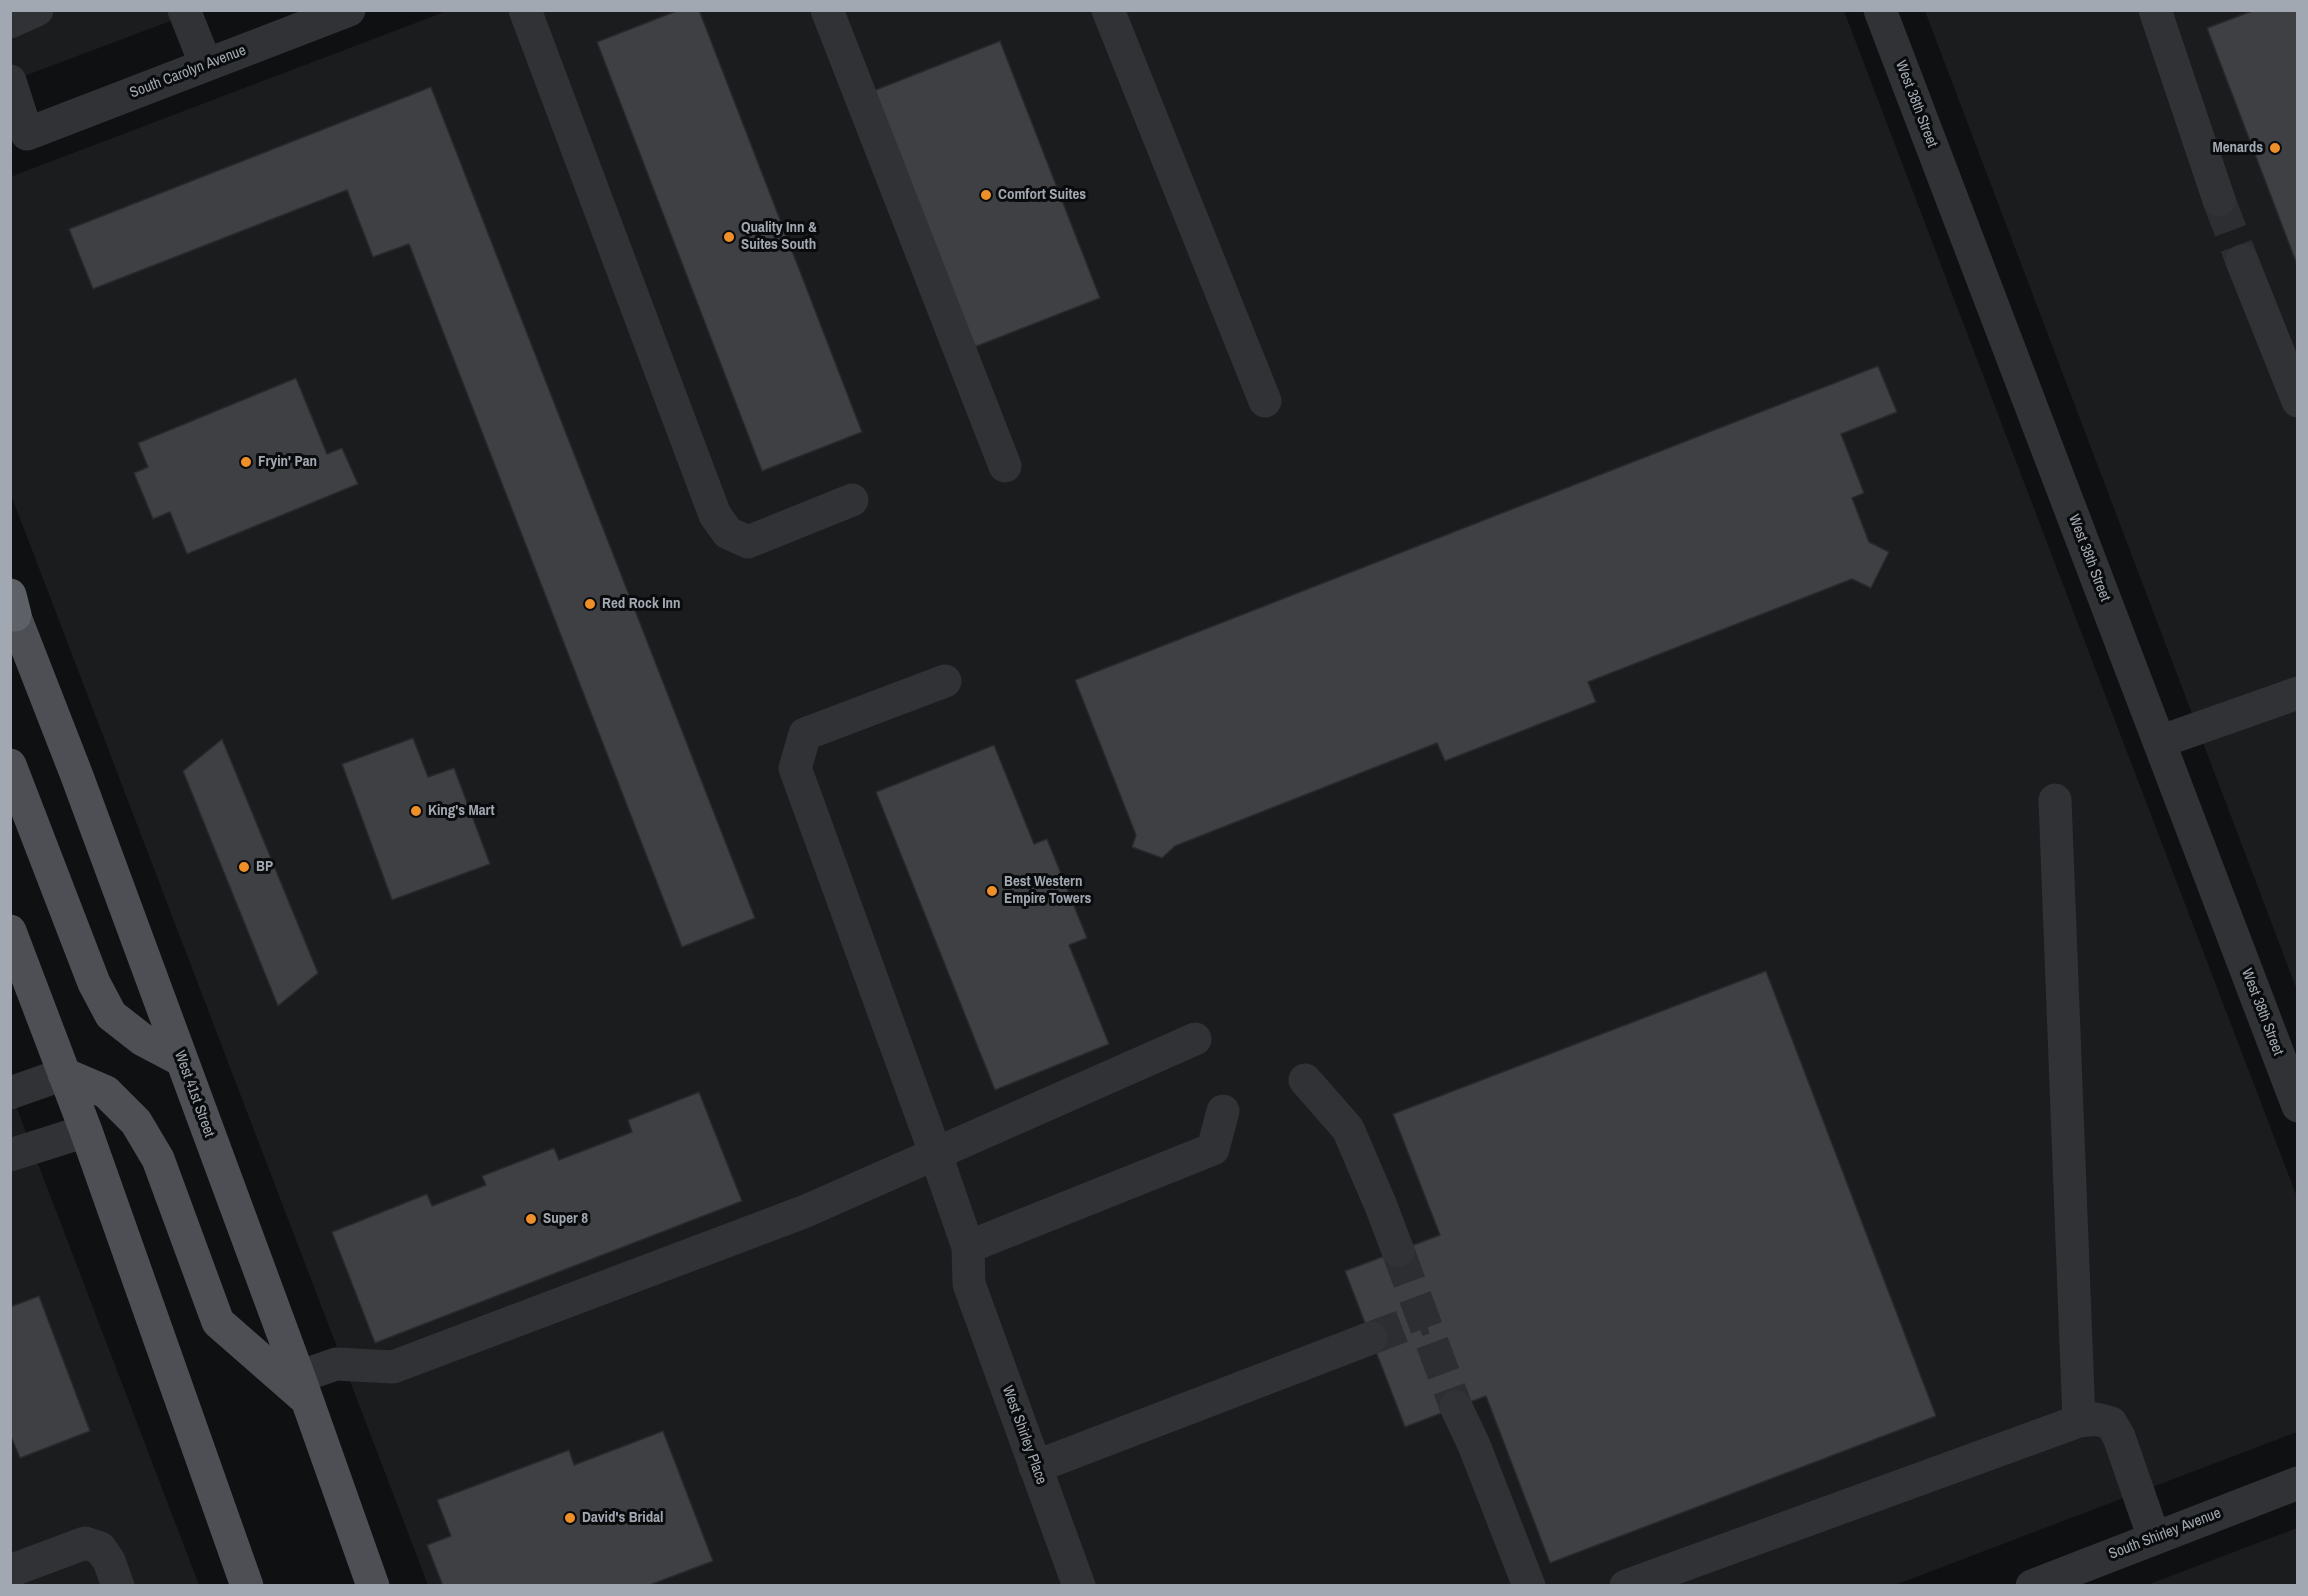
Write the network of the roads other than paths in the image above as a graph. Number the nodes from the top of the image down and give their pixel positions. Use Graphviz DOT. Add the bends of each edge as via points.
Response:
graph roads {
  1 [pos="37,10"];
  2 [pos="184,10"];
  3 [pos="349,10"];
  4 [pos="525,10"];
  5 [pos="827,10"];
  6 [pos="1108,10"];
  7 [pos="1880,10"];
  8 [pos="2155,10"];
  9 [pos="10,22"];
  10 [pos="206,65"];
  11 [pos="10,81"];
  12 [pos="2219,200"];
  13 [pos="2242,261"];
  14 [pos="1265,401"];
  15 [pos="2298,401"];
  16 [pos="1005,466"];
  17 [pos="852,501"];
  18 [pos="12,604"];
  19 [pos="945,681"];
  20 [pos="2298,693"];
  21 [pos="2159,742"];
  22 [pos="10,765"];
  23 [pos="2055,800"];
  24 [pos="10,931"];
  25 [pos="1196,1039"];
  26 [pos="181,1060"];
  27 [pos="64,1074"];
  28 [pos="1305,1080"];
  29 [pos="2294,1088"];
  30 [pos="10,1093"];
  31 [pos="1223,1111"];
  32 [pos="86,1131"];
  33 [pos="10,1155"];
  34 [pos="936,1155"];
  35 [pos="968,1247"];
  36 [pos="1398,1251"];
  37 [pos="1371,1338"];
  38 [pos="303,1388"];
  39 [pos="1456,1407"];
  40 [pos="2079,1421"];
  41 [pos="1035,1467"];
  42 [pos="2298,1484"];
  43 [pos="2154,1538"];
  44 [pos="10,1570"];
  45 [pos="118,1586"];
  46 [pos="247,1586"];
  47 [pos="374,1586"];
  48 [pos="1079,1586"];
  49 [pos="1529,1586"];
  50 [pos="1626,1586"];
  51 [pos="2032,1586"];
  1 -- 9 [label="street"];
  2 -- 10 [label="street"];
  3 -- 10 [label="street, South Carolyn Avenue"];
  4 -- 17 [label="street" via="716,515 728,533 748,542"];
  5 -- 16 [label="street"];
  6 -- 14 [label="street"];
  7 -- 21 [label="street, West 38th Street"];
  8 -- 12 [label="street"];
  10 -- 11 [label="street, South Carolyn Avenue" via="27,134"];
  13 -- 15 [label="street"];
  18 -- 26 [label="main road, West 41st Street"];
  19 -- 34 [label="street, West Shirley Place" via="805,734 795,768"];
  20 -- 21 [label="street"];
  21 -- 29 [label="street, West 38th Street"];
  22 -- 26 [label="main road" via="94,982 111,1015 143,1040"];
  23 -- 40 [label="street"];
  24 -- 27 [label="main road"];
  25 -- 34 [label="street"];
  26 -- 38 [label="main road, West 41st Street"];
  27 -- 30 [label="street"];
  27 -- 32 [label="main road"];
  27 -- 38 [label="main road" via="106,1092 136,1122 158,1159 218,1322"];
  28 -- 36 [label="street" via="1348,1129"];
  31 -- 35 [label="street" via="1213,1149"];
  32 -- 33 [label="street"];
  32 -- 46 [label="main road"];
  34 -- 35 [label="street, West Shirley Place"];
  34 -- 38 [label="street" via="806,1211 393,1367 336,1364"];
  35 -- 41 [label="street, West Shirley Place" via="969,1284"];
  37 -- 41 [label="street"];
  38 -- 47 [label="main road, West 41st Street"];
  39 -- 49 [label="street"];
  40 -- 43 [label="street" via="2096,1419 2111,1423"];
  40 -- 50 [label="street"];
  41 -- 48 [label="street, West Shirley Place"];
  42 -- 43 [label="street, South Shirley Avenue"];
  43 -- 51 [label="street, South Shirley Avenue"];
  44 -- 45 [label="street" via="85,1543 100,1548"];
}
